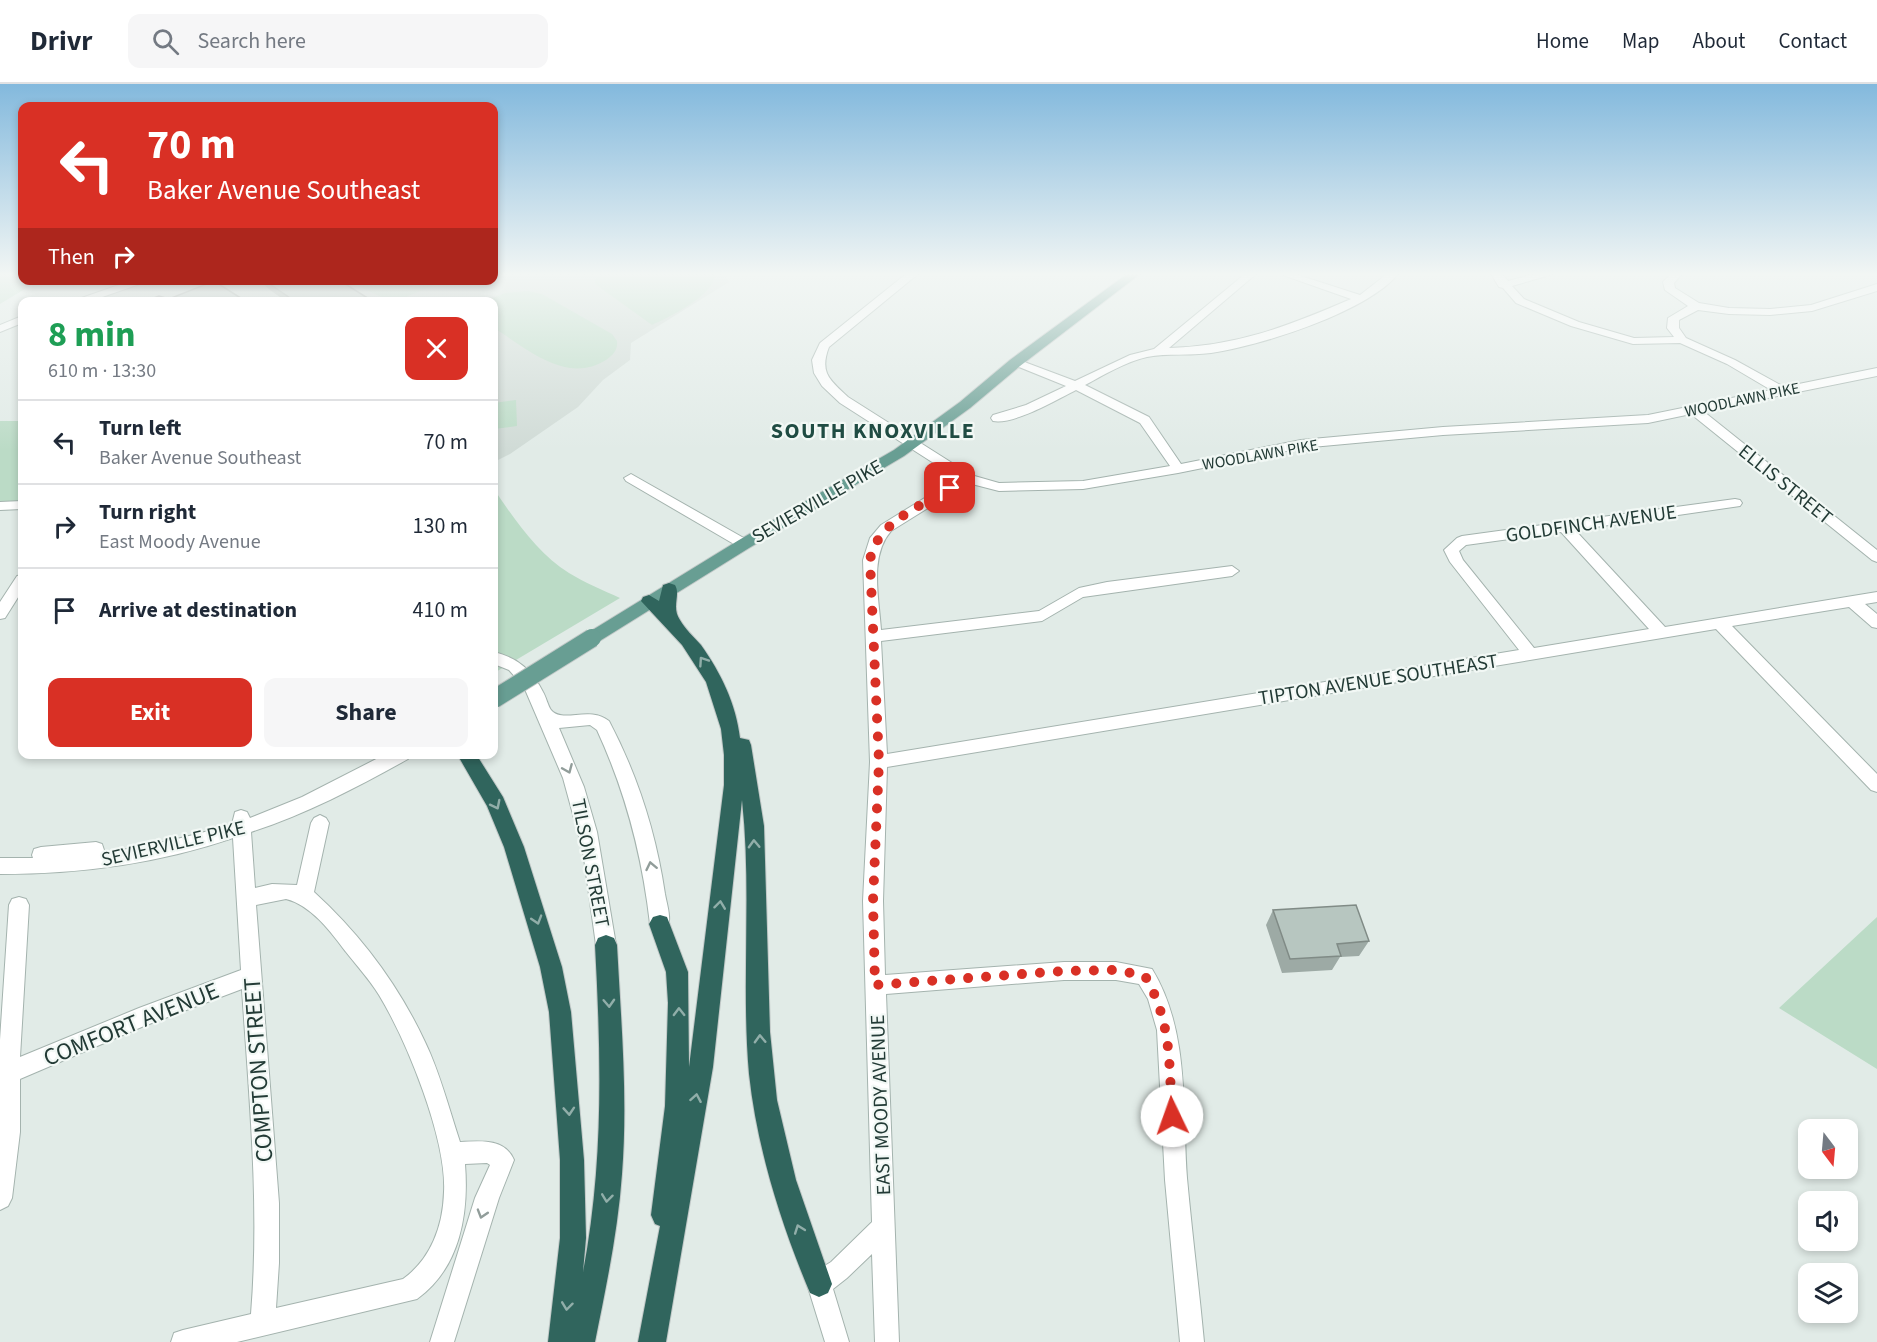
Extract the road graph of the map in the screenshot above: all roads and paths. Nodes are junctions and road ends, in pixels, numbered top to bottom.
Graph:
1 (839, 333) edge
2 (1056, 333) edge
3 (1180, 333) edge
4 (1269, 333) edge
5 (1605, 333) edge
6 (1677, 333) edge
7 (1682, 340) junction
8 (1158, 351) junction
9 (1016, 363) junction
10 (1877, 372) edge
11 (1075, 385) junction
12 (1780, 390) junction
13 (1694, 410) junction
14 (997, 418) dead end
15 (911, 444) junction
16 (1178, 469) junction
17 (631, 478) dead end
18 (966, 478) junction
19 (1735, 504) dead end
20 (18, 505) edge
21 (0, 506) edge
22 (1564, 526) junction
23 (740, 541) junction
24 (1877, 557) edge
25 (1232, 571) dead end
26 (18, 586) edge
27 (669, 588) junction
28 (1877, 597) edge
29 (645, 598) junction
30 (1851, 600) junction
31 (0, 614) edge
32 (1719, 623) junction
33 (1877, 623) edge
34 (677, 628) junction
35 (1661, 632) junction
36 (588, 634) junction
37 (873, 636) junction
38 (1530, 654) junction
39 (498, 659) edge
40 (498, 685) edge
41 (498, 696) edge
42 (728, 714) junction
43 (546, 715) junction
44 (569, 723) junction
45 (557, 742) junction
46 (373, 759) edge
47 (393, 759) edge
48 (469, 759) edge
49 (879, 762) junction
50 (1877, 785) edge
51 (242, 823) junction
52 (320, 823) dead end
53 (0, 860) edge
54 (0, 866) edge
55 (304, 895) junction
56 (248, 899) junction
57 (19, 905) dead end
58 (660, 924) joint
59 (606, 945) joint
60 (251, 976) junction
61 (875, 985) junction
62 (11, 1072) junction
63 (453, 1153) junction
64 (0, 1198) edge
65 (885, 1225) junction
66 (819, 1284) junction
67 (262, 1324) junction
68 (183, 1342) edge
69 (442, 1342) edge
70 (562, 1342) edge
71 (581, 1342) edge
72 (652, 1342) edge
73 (837, 1342) edge
74 (887, 1342) edge
75 (1191, 1342) edge

1 - 15 street, WOODLAWN PIKE
2 - 9 main road
3 - 8 street
4 - 8 street
5 - 7 street
6 - 7 street
7 - 12 street
8 - 11 street
9 - 11 street
9 - 15 main road
10 - 12 street, WOODLAWN PIKE
11 - 14 street
11 - 16 street
12 - 13 street, WOODLAWN PIKE
13 - 16 street, WOODLAWN PIKE
13 - 24 street, ELLIS STREET
15 - 18 street, WOODLAWN PIKE
15 - 23 main road, SEVIERVILLE PIKE
16 - 18 street, WOODLAWN PIKE
17 - 23 street
18 - 37 street, EAST MOODY AVENUE
19 - 22 street, GOLDFINCH AVENUE
20 - 21 street
22 - 35 street
22 - 38 street, GOLDFINCH AVENUE
23 - 27 main road, SEVIERVILLE PIKE
23 - 29 main road, SEVIERVILLE PIKE
25 - 37 street
26 - 31 street
27 - 29 main road, SEVIERVILLE PIKE
27 - 34 highway
28 - 30 street, TIPTON AVENUE SOUTHEAST
29 - 34 highway
29 - 36 main road, SEVIERVILLE PIKE
30 - 32 street, TIPTON AVENUE SOUTHEAST
30 - 33 street
32 - 35 street, TIPTON AVENUE SOUTHEAST
32 - 50 street
42 -> 34 highway
35 - 38 street, TIPTON AVENUE SOUTHEAST
36 - 40 main road, SEVIERVILLE PIKE
36 - 41 main road, SEVIERVILLE PIKE, bridge
37 - 49 street, EAST MOODY AVENUE
38 - 49 street, TIPTON AVENUE SOUTHEAST
39 - 43 street, TILSON STREET
66 -> 42 highway
72 -> 42 highway
43 - 44 street
43 - 45 street, TILSON STREET
44 - 45 street
58 -> 44 street
45 -> 59 street, TILSON STREET
46 - 51 street, SEVIERVILLE PIKE
47 - 51 street, SEVIERVILLE PIKE
48 -> 70 highway
49 - 61 street, EAST MOODY AVENUE
51 - 53 street, SEVIERVILLE PIKE
51 - 54 street, SEVIERVILLE PIKE
51 - 56 street, COMPTON STREET
52 - 55 street
55 - 56 street
55 - 63 street
56 - 60 street, COMPTON STREET
57 - 62 street
72 -> 58 highway
59 -> 71 highway
60 - 62 street, COMFORT AVENUE
60 - 67 street, COMPTON STREET
61 - 65 street, EAST MOODY AVENUE
61 - 75 street
62 - 64 street
63 - 67 street
63 -> 69 street
65 - 66 street
65 - 74 street, EAST MOODY AVENUE
66 - 73 street
67 - 68 street

